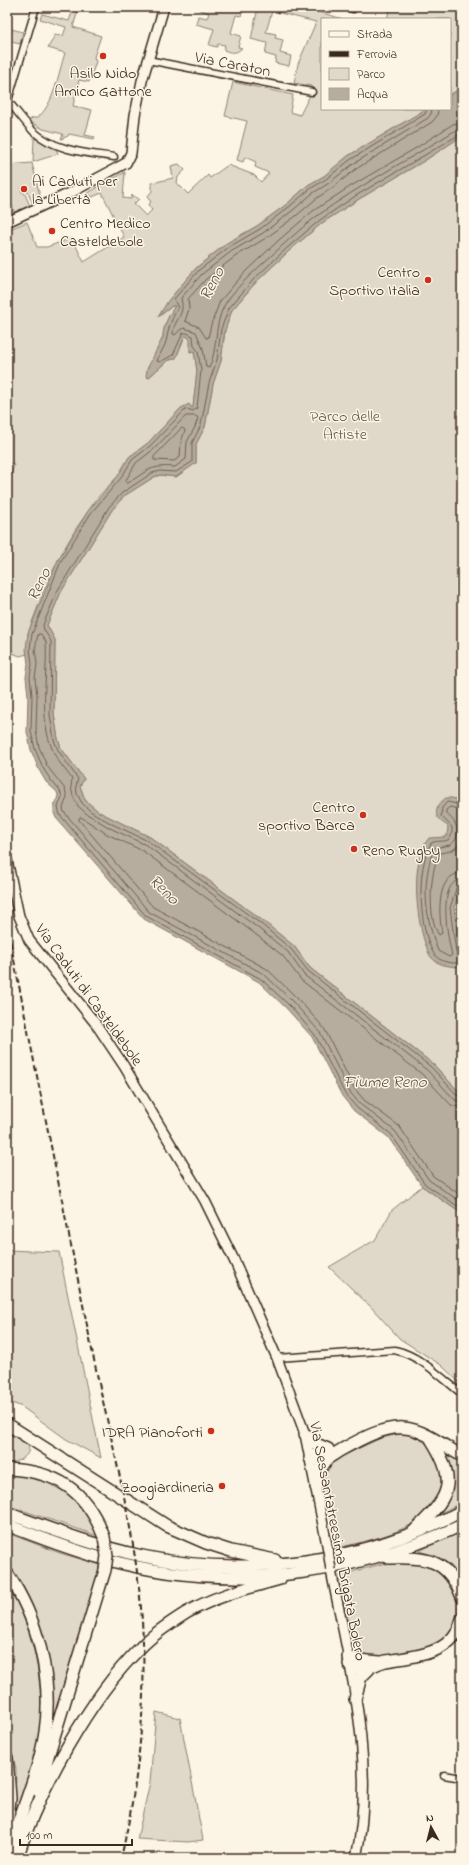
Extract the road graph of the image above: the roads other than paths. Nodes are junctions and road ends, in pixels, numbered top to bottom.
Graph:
1 (36, 7) edge
2 (164, 7) edge
3 (346, 7) edge
4 (353, 9) dead end
5 (148, 60) junction
6 (312, 92) dead end
7 (8, 101) edge
8 (114, 157) dead end
9 (7, 222) edge
10 (7, 860) edge
11 (205, 1201) joint
12 (277, 1358) junction
13 (462, 1394) edge
14 (7, 1424) edge
15 (305, 1434) junction
16 (431, 1439) junction
17 (327, 1454) junction
18 (462, 1456) edge
19 (310, 1458) junction
20 (7, 1469) edge
21 (316, 1487) junction
22 (462, 1511) edge
23 (7, 1513) edge
24 (7, 1525) edge
25 (462, 1525) edge
26 (410, 1535) junction
27 (376, 1558) junction
28 (290, 1563) junction
29 (7, 1573) edge
30 (302, 1573) junction
31 (462, 1597) edge
32 (462, 1619) edge
33 (349, 1661) junction
34 (384, 1662) junction
35 (369, 1668) junction
36 (355, 1699) junction
37 (7, 1758) edge
38 (444, 1775) dead end
39 (462, 1778) edge
40 (35, 1808) junction
41 (7, 1828) edge
42 (7, 1856) edge
43 (17, 1858) edge
44 (356, 1858) edge

1 - 7 street
2 - 5 main road
3 - 4 street
5 - 6 street, Via Caraton
5 - 9 main road
7 - 8 street
10 - 11 main road, Via Caduti di Casteldebole
11 - 12 main road, Via Sessantatreesima Brigata Bolero
12 - 13 street
12 - 15 main road, Via Sessantatreesima Brigata Bolero
14 - 28 highway
15 - 17 highway
15 - 19 main road, Via Sessantatreesima Brigata Bolero
16 - 17 highway
16 - 18 highway
16 - 26 highway
17 - 19 highway
17 - 21 highway
19 - 21 main road, Via Sessantatreesima Brigata Bolero
20 - 40 highway, bridge
21 - 33 main road, Via Sessantatreesima Brigata Bolero, bridge
22 - 26 highway
23 - 28 highway
24 - 30 highway
25 - 27 highway
26 - 28 highway
27 - 30 highway
27 - 31 highway
29 - 42 highway
30 - 40 highway
32 - 34 highway
33 - 34 highway
33 - 35 highway
33 - 36 main road, Via Sessantatreesima Brigata Bolero
34 - 35 highway
35 - 36 highway
36 - 44 main road, Via Sessantatreesima Brigata Bolero
37 - 41 highway
38 - 39 street
40 - 43 highway

